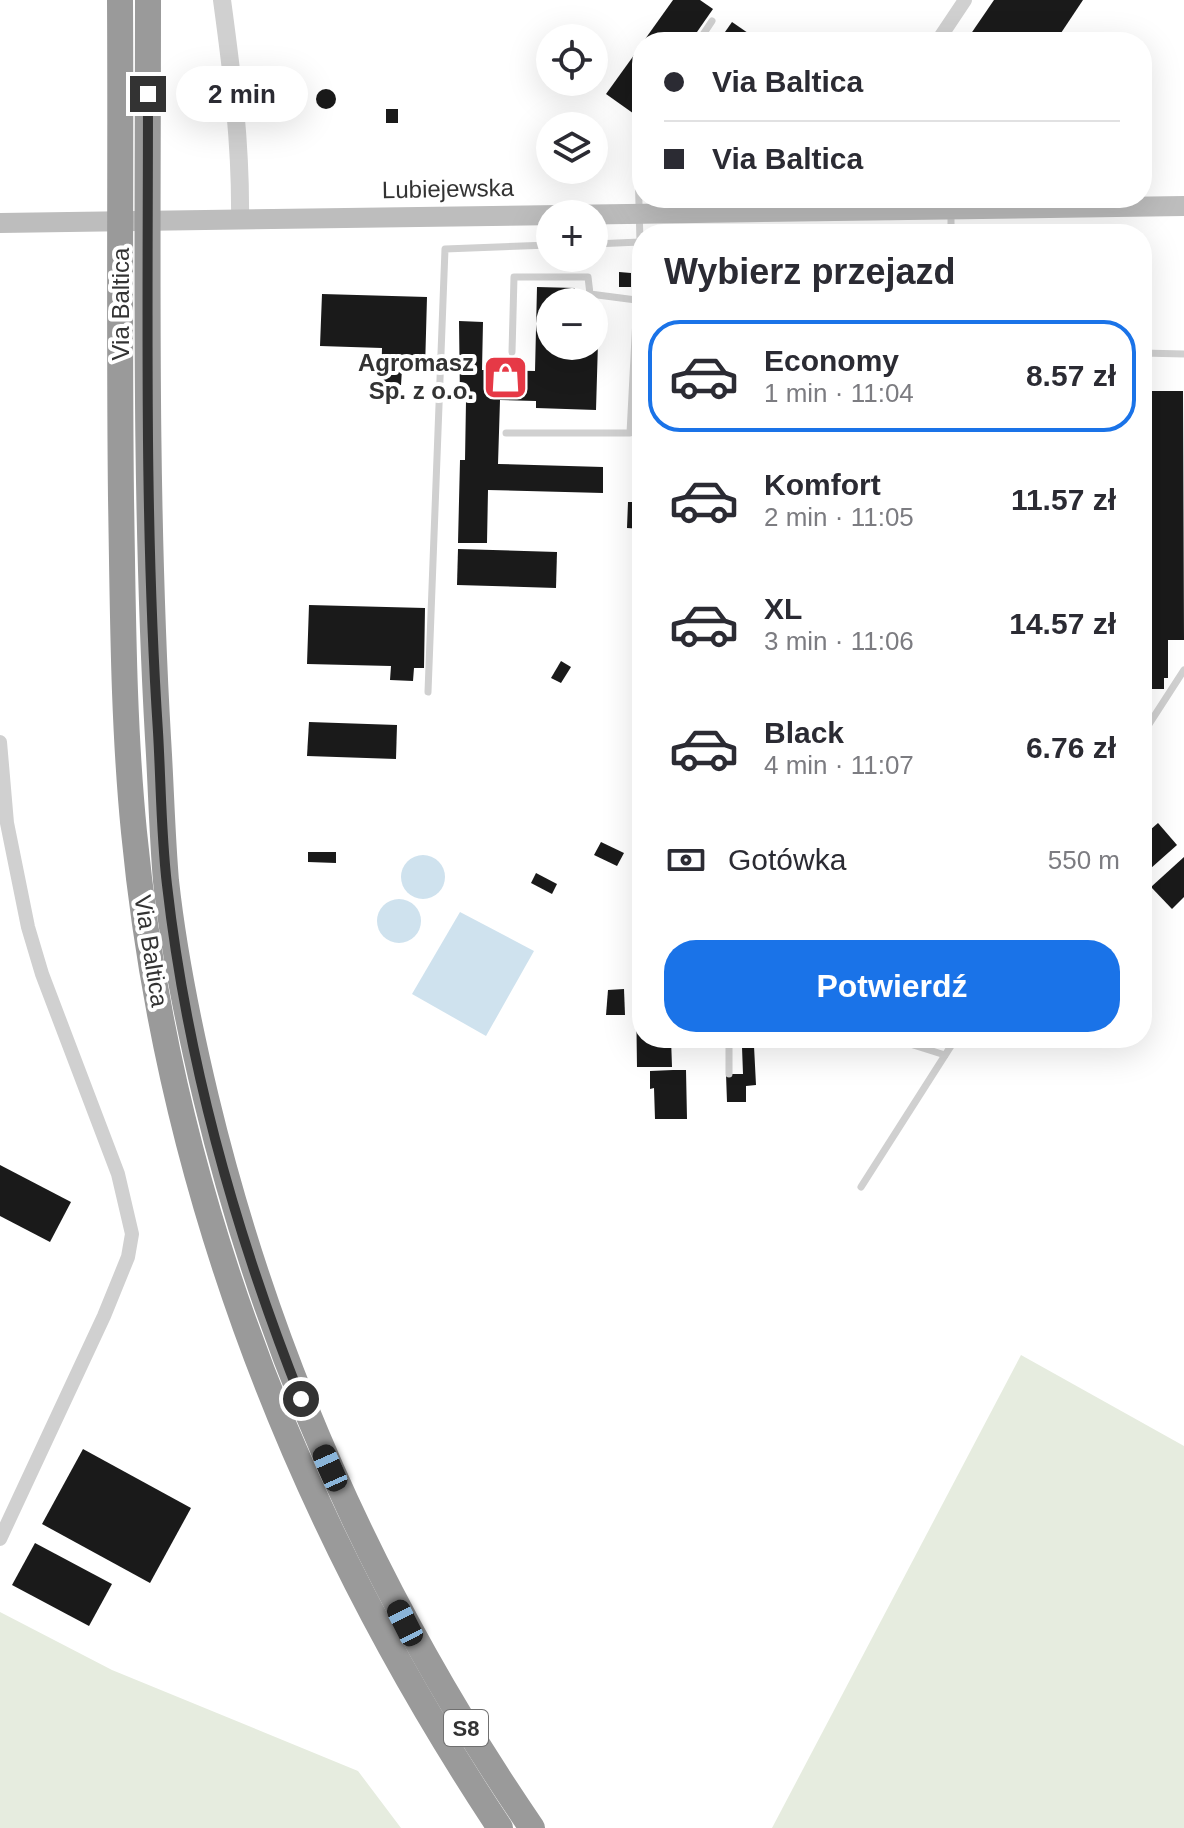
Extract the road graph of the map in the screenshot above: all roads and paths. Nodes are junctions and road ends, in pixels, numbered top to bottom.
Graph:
1 (120, 0) edge
2 (148, 0) edge
3 (222, 0) edge
4 (965, 0) edge
5 (712, 21) dead end
6 (705, 32) edge
7 (944, 32) edge
8 (1184, 206) edge
9 (1152, 207) edge
10 (638, 208) edge
11 (738, 208) edge
12 (914, 208) edge
13 (1068, 208) edge
14 (952, 210) junction
15 (638, 212) junction
16 (240, 219) junction
17 (0, 223) edge
18 (639, 224) edge
19 (951, 224) edge
20 (632, 242) edge
21 (608, 243) edge
22 (536, 246) edge
23 (632, 299) edge
24 (512, 352) dead end
25 (1152, 353) edge
26 (1184, 354) edge
27 (632, 389) edge
28 (506, 433) dead end
29 (1184, 670) edge
30 (428, 692) dead end
31 (1152, 720) edge
32 (0, 742) edge
33 (729, 1048) edge
34 (923, 1048) edge
35 (950, 1048) edge
36 (945, 1055) junction
37 (729, 1074) dead end
38 (861, 1187) dead end
39 (0, 1539) edge
40 (500, 1828) edge
41 (532, 1828) edge

1 - 40 highway, Via Baltica / S8
2 - 41 highway, Via Baltica / S8
3 - 16 street
4 - 7 street
5 - 6 lane
8 - 9 main road, Lubiejewska
10 - 15 lane
11 - 15 main road, Lubiejewska
12 - 14 main road, Lubiejewska
13 - 14 main road, Lubiejewska
14 - 19 lane
15 - 16 main road, Lubiejewska
15 - 18 lane
16 - 17 main road, Lubiejewska
20 - 21 lane
22 - 30 lane
23 - 24 lane
25 - 26 lane
27 - 28 lane
29 - 31 lane
32 - 39 street
33 - 37 lane
34 - 36 lane
35 - 36 lane
36 - 38 lane

